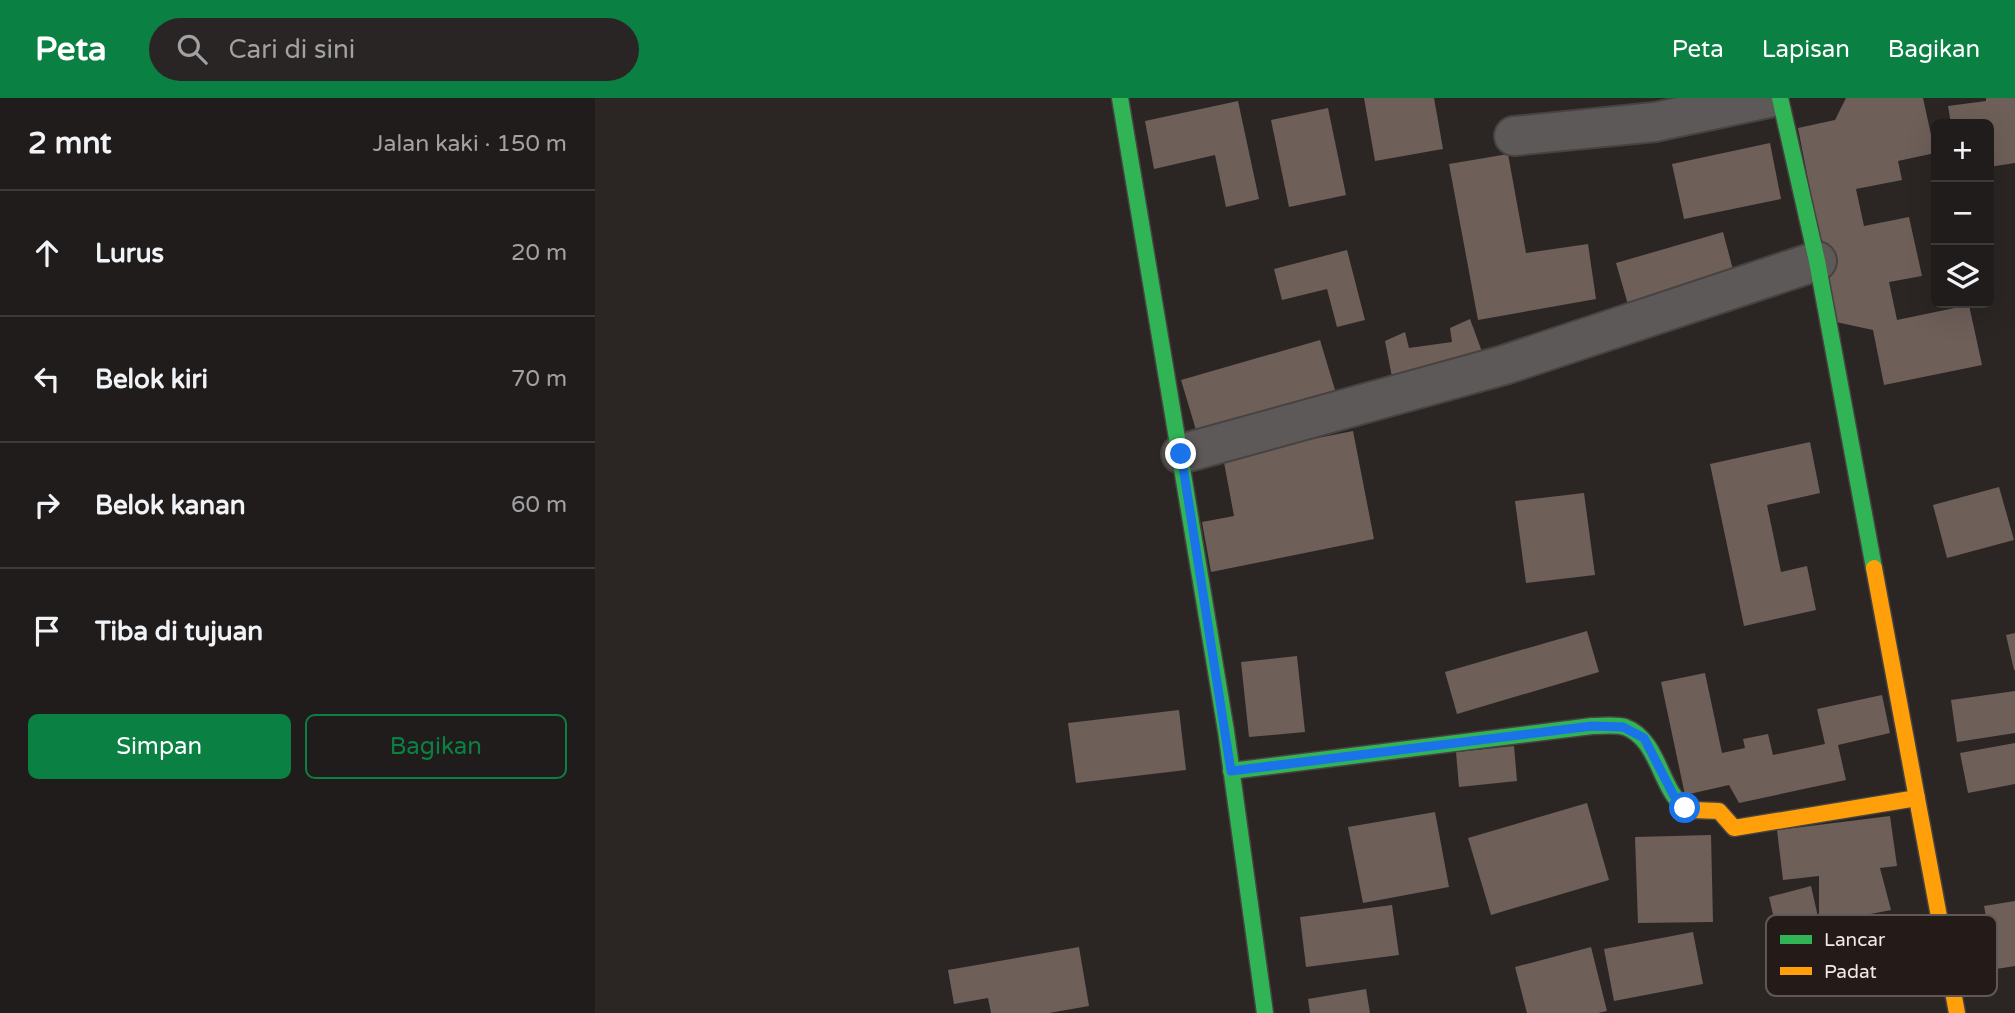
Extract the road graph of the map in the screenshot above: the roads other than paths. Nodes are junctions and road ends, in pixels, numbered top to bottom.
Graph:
1 (1121, 98) edge
2 (1769, 98) edge
3 (1780, 98) edge
4 (1514, 136) dead end
5 (1817, 261) junction
6 (1181, 454) junction
7 (1231, 771) junction
8 (1917, 798) junction
9 (1939, 915) edge
10 (1265, 1013) edge

1 - 6 street
2 - 4 street
3 - 5 street
5 - 6 street
5 - 8 street
6 - 7 street
7 - 8 street
7 - 10 street
8 - 9 street

